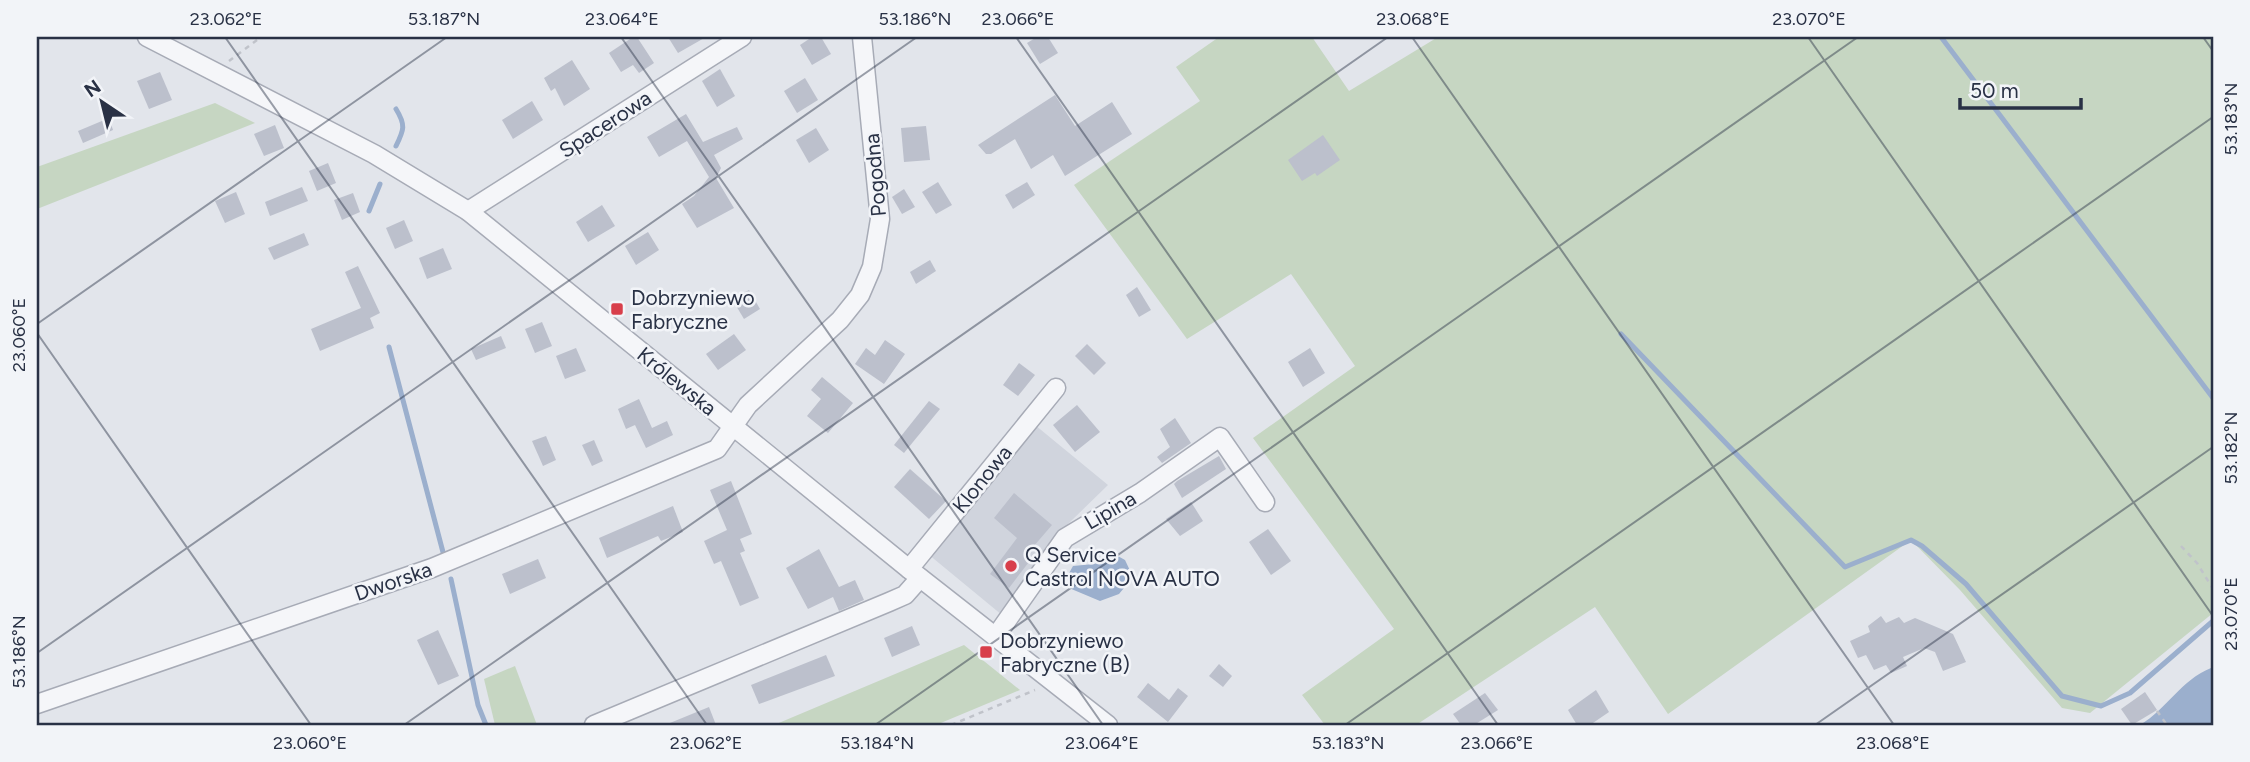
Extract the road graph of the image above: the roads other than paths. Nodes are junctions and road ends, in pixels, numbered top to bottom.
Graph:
1 (147, 37) edge
2 (742, 37) edge
3 (862, 37) edge
4 (468, 211) junction
5 (1056, 388) dead end
6 (734, 427) junction
7 (1265, 502) dead end
8 (914, 574) junction
9 (996, 636) junction
10 (37, 704) edge
11 (594, 725) edge
12 (1108, 725) edge

1 - 4 street, Królewska
2 - 4 street, Spacerowa
3 - 6 street, Pogodna
4 - 6 street, Królewska
5 - 8 street, Klonowa
6 - 8 street, Królewska
6 - 10 street, Dworska
7 - 9 street, Lipina
8 - 9 street, Królewska
8 - 11 street, Klonowa
9 - 12 street, Królewska

